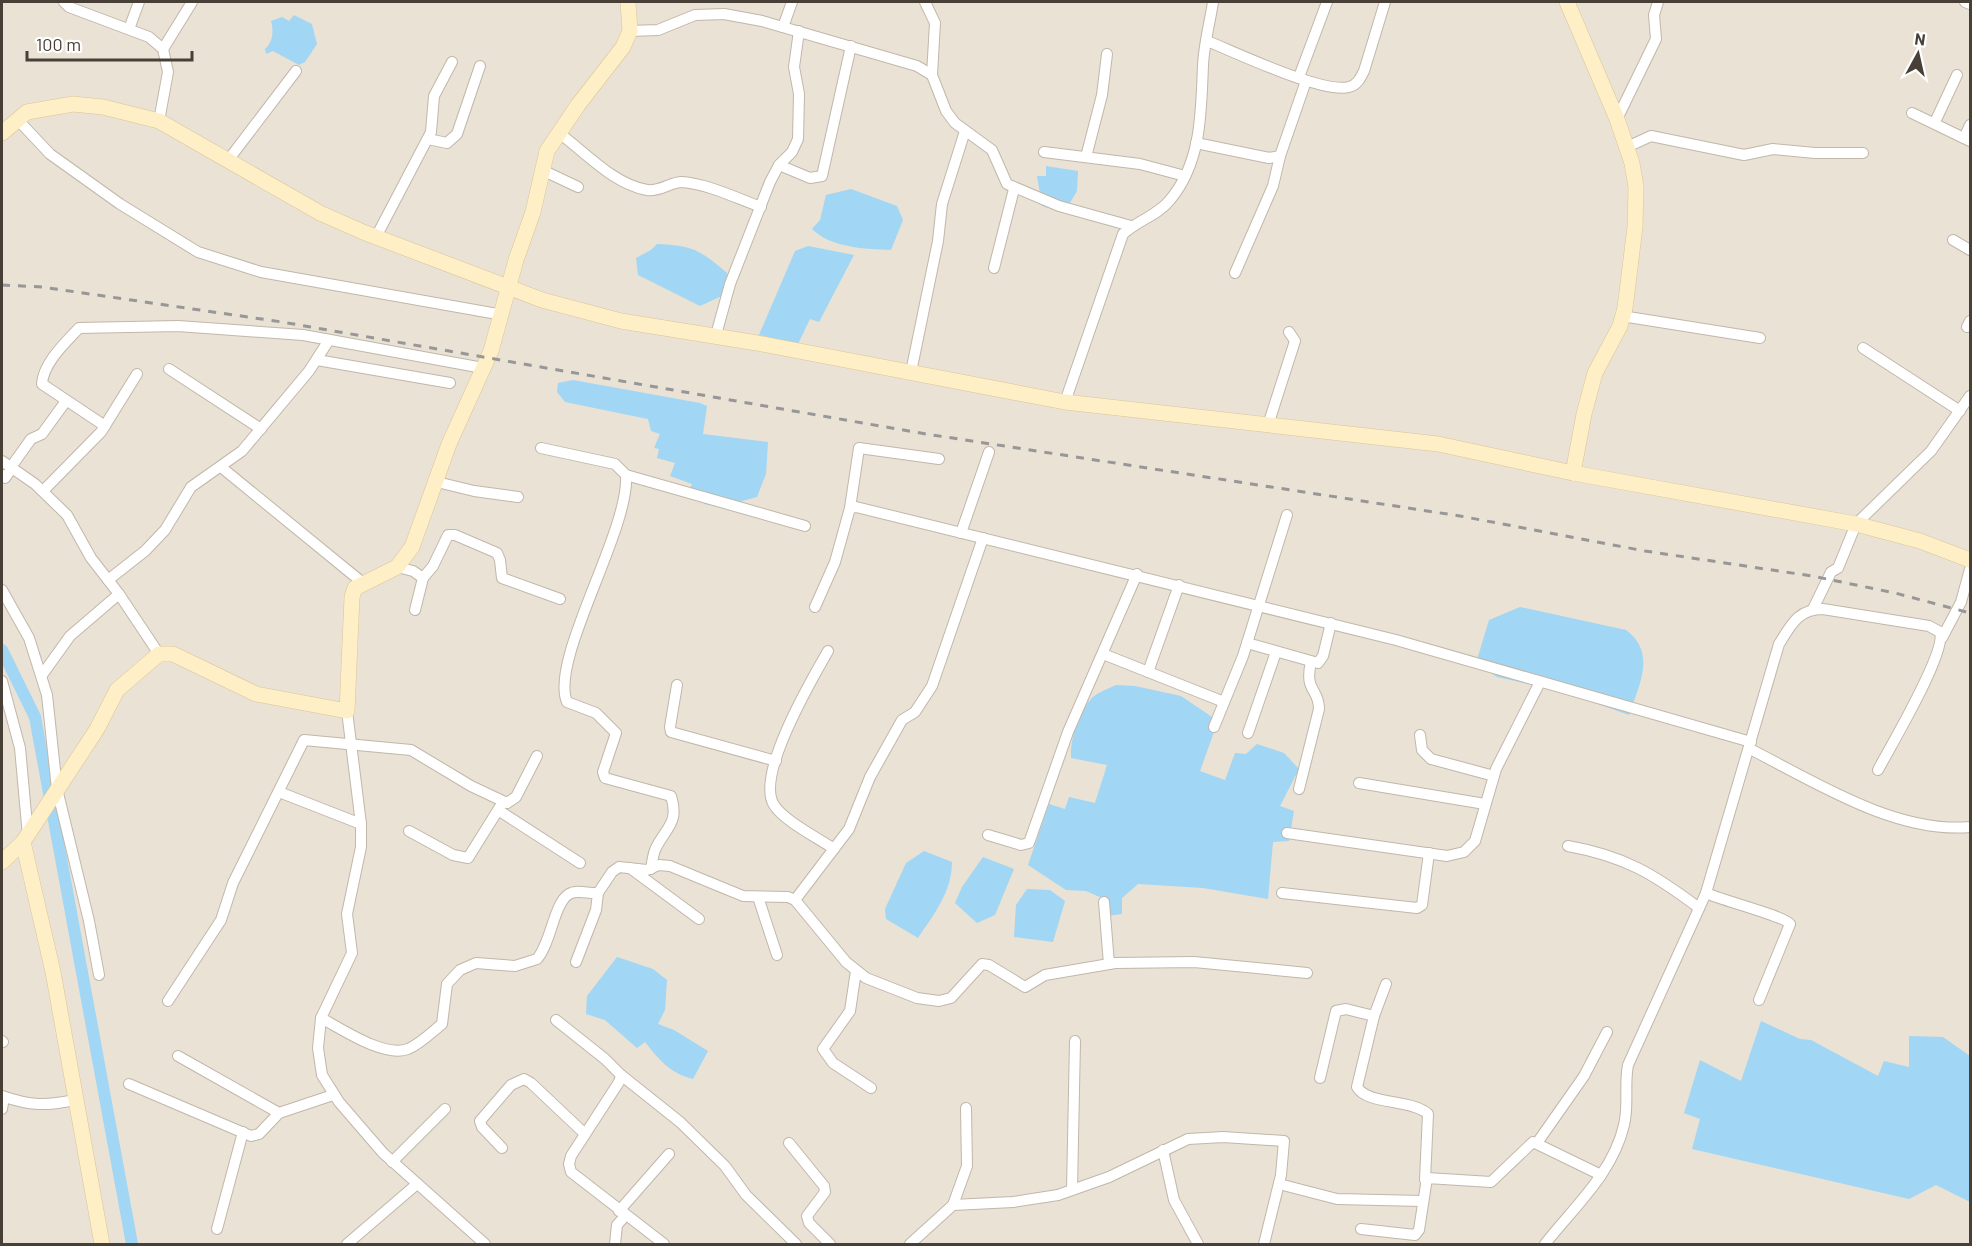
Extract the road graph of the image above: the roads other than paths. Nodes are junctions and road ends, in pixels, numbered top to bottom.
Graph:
1 (64, 2) edge
2 (140, 2) edge
3 (192, 2) edge
4 (628, 2) edge
5 (792, 2) edge
6 (925, 2) edge
7 (1213, 2) edge
8 (1328, 2) edge
9 (1385, 2) edge
10 (1567, 2) edge
11 (1658, 2) edge
12 (1965, 2) edge
13 (1971, 4) edge
14 (783, 27) junction
15 (129, 29) junction
16 (630, 31) junction
17 (800, 31) junction
18 (1207, 41) junction
19 (851, 46) junction
20 (163, 49) junction
21 (1107, 54) dead end
22 (452, 62) dead end
23 (480, 66) dead end
24 (296, 71) dead end
25 (932, 75) junction
26 (1957, 75) dead end
27 (1302, 79) junction
28 (1912, 113) dead end
29 (17, 119) junction
30 (1617, 119) junction
31 (159, 121) junction
32 (1935, 122) junction
33 (1971, 125) edge
34 (965, 131) junction
35 (2, 133) edge
36 (559, 133) junction
37 (428, 139) junction
38 (1967, 140) edge
39 (1196, 143) junction
40 (1626, 147) junction
41 (1044, 152) dead end
42 (1863, 153) dead end
43 (1280, 156) junction
44 (1086, 157) junction
45 (229, 159) junction
46 (779, 165) junction
47 (542, 170) junction
48 (1185, 176) junction
49 (578, 187) dead end
50 (1014, 189) junction
51 (761, 207) junction
52 (1131, 226) junction
53 (376, 237) junction
54 (1953, 240) dead end
55 (1971, 250) edge
56 (994, 268) dead end
57 (1235, 273) dead end
58 (509, 287) junction
59 (503, 315) junction
60 (1622, 316) junction
61 (1289, 332) dead end
62 (716, 335) junction
63 (1760, 338) dead end
64 (330, 340) junction
65 (1863, 348) dead end
66 (317, 360) junction
67 (483, 368) junction
68 (169, 369) dead end
69 (911, 372) junction
70 (137, 374) dead end
71 (450, 383) dead end
72 (1971, 396) edge
73 (66, 402) junction
74 (1065, 402) junction
75 (1960, 411) junction
76 (1268, 425) junction
77 (105, 426) junction
78 (261, 429) junction
79 (541, 448) dead end
80 (989, 452) dead end
81 (939, 459) dead end
82 (8, 465) edge
83 (221, 467) junction
84 (1573, 473) junction
85 (2, 475) edge
86 (626, 475) junction
87 (437, 482) junction
88 (43, 491) junction
89 (518, 497) dead end
90 (850, 508) junction
91 (1287, 515) dead end
92 (1856, 524) junction
93 (805, 526) dead end
94 (961, 533) junction
95 (982, 538) junction
96 (1971, 560) edge
97 (398, 567) junction
98 (1971, 569) edge
99 (1137, 574) junction
100 (423, 578) junction
101 (108, 580) junction
102 (363, 583) junction
103 (1179, 585) junction
104 (2, 590) edge
105 (119, 594) junction
106 (560, 600) dead end
107 (1260, 606) junction
108 (816, 607) dead end
109 (1813, 609) junction
110 (415, 610) dead end
111 (1331, 623) junction
112 (1942, 638) junction
113 (1247, 643) junction
114 (828, 651) dead end
115 (1276, 652) junction
116 (159, 654) junction
117 (1103, 654) junction
118 (1311, 662) junction
119 (1148, 672) junction
120 (42, 675) junction
121 (2, 681) edge
122 (1540, 682) junction
123 (677, 685) dead end
124 (1224, 702) junction
125 (347, 711) junction
126 (1214, 727) dead end
127 (1248, 733) dead end
128 (1420, 735) dead end
129 (351, 744) junction
130 (1751, 746) junction
131 (537, 756) dead end
132 (776, 761) junction
133 (1878, 770) dead end
134 (1494, 776) junction
135 (1359, 783) dead end
136 (1299, 789) dead end
137 (279, 792) junction
138 (55, 793) junction
139 (1485, 804) junction
140 (501, 806) junction
141 (361, 824) junction
142 (1971, 827) edge
143 (409, 831) dead end
144 (1287, 834) dead end
145 (29, 835) junction
146 (988, 835) dead end
147 (1568, 846) dead end
148 (834, 849) junction
149 (1429, 853) junction
150 (2, 862) edge
151 (580, 863) dead end
152 (627, 867) junction
153 (651, 869) junction
154 (598, 893) junction
155 (1282, 893) dead end
156 (1706, 893) junction
157 (758, 897) junction
158 (795, 900) junction
159 (1104, 902) dead end
160 (1699, 908) junction
161 (699, 919) dead end
162 (777, 955) dead end
163 (576, 962) dead end
164 (1109, 964) junction
165 (856, 971) junction
166 (1306, 973) dead end
167 (99, 975) dead end
168 (1386, 984) dead end
169 (1758, 1000) dead end
170 (168, 1001) dead end
171 (1374, 1016) junction
172 (321, 1018) junction
173 (556, 1020) dead end
174 (1607, 1032) dead end
175 (1075, 1041) dead end
176 (178, 1056) dead end
177 (621, 1075) junction
178 (1320, 1078) dead end
179 (129, 1084) dead end
180 (871, 1088) dead end
181 (333, 1095) junction
182 (3, 1097) edge
183 (75, 1100) junction
184 (445, 1108) dead end
185 (966, 1108) dead end
186 (2, 1109) edge
187 (279, 1113) junction
188 (243, 1132) junction
189 (585, 1134) junction
190 (789, 1143) dead end
191 (1537, 1143) junction
192 (502, 1148) dead end
193 (1163, 1150) junction
194 (669, 1154) dead end
195 (392, 1162) junction
196 (1601, 1175) junction
197 (1425, 1180) junction
198 (417, 1184) junction
199 (1279, 1184) junction
200 (1072, 1190) junction
201 (1422, 1201) junction
202 (953, 1205) junction
203 (622, 1214) junction
204 (217, 1229) dead end
205 (1361, 1229) dead end
206 (794, 1244) edge
207 (102, 1245) edge
208 (347, 1245) edge
209 (485, 1245) edge
210 (615, 1245) edge
211 (664, 1245) edge
212 (830, 1245) edge
213 (910, 1245) edge
214 (1198, 1245) edge
215 (1264, 1245) edge
216 (1545, 1245) edge

1 - 15 street
2 - 15 street
3 - 20 street
4 - 16 street
5 - 14 street
6 - 25 street
7 - 18 street
8 - 27 street
9 - 27 street
10 - 30 street
11 - 30 street
12 - 13 street
14 - 16 street
14 - 17 street
15 - 20 street
16 - 36 street
17 - 19 street
17 - 46 street
18 - 27 street
18 - 39 street
19 - 25 street
19 - 46 street
20 - 31 street
21 - 44 street
22 - 37 street
23 - 37 street
24 - 45 street
25 - 34 street
26 - 32 street
27 - 43 street
28 - 32 street
29 - 31 street
29 - 35 street
29 - 59 street
30 - 40 street
31 - 45 street
32 - 38 street
33 - 38 street
34 - 50 street
34 - 69 street
36 - 47 street
36 - 51 street
37 - 53 street
39 - 43 street
39 - 48 street
40 - 42 street
40 - 60 street
41 - 44 street
43 - 57 street
44 - 48 street
45 - 53 street
46 - 51 street
47 - 49 street
47 - 58 street
48 - 52 street
50 - 52 street
50 - 56 street
51 - 62 street
52 - 74 street
53 - 58 street
54 - 55 street
58 - 59 street
58 - 62 street
59 - 67 street
60 - 63 street
60 - 84 street
61 - 76 street
62 - 69 street
64 - 66 street
64 - 67 street
64 - 73 street
65 - 75 street
66 - 71 street
66 - 78 street
67 - 87 street
68 - 78 street
69 - 74 street
70 - 77 street
72 - 75 street
73 - 77 street
73 - 82 street
74 - 76 street
75 - 92 street
76 - 84 street
77 - 88 street
78 - 83 street
79 - 86 street
80 - 94 street
81 - 90 street
82 - 85 street
82 - 88 street
83 - 101 street
83 - 102 street
84 - 92 street
86 - 93 street
86 - 153 street
87 - 89 street
87 - 97 street
88 - 101 street
90 - 94 street
90 - 108 street
91 - 107 street
92 - 96 street
92 - 109 street
94 - 95 street
95 - 99 street
95 - 148 street
97 - 100 street
97 - 102 street
98 - 112 street
99 - 103 street
99 - 117 street
100 - 106 street
100 - 110 street
101 - 105 street
102 - 125 street
103 - 107 street
103 - 119 street
104 - 120 street
105 - 116 street
105 - 120 street
107 - 111 street
107 - 113 street
109 - 112 street
109 - 130 street
111 - 118 street
111 - 122 street
112 - 133 street
113 - 115 street
113 - 124 street
114 - 132 street
115 - 118 street
115 - 127 street
116 - 125 street
116 - 138 street
117 - 119 street
117 - 146 street
118 - 136 street
119 - 124 street
120 - 138 street
121 - 145 street
122 - 130 street
122 - 134 street
123 - 132 street
124 - 126 street
125 - 129 street
128 - 134 street
129 - 137 street
129 - 140 street
129 - 141 street
130 - 142 street
130 - 156 street
131 - 140 street
132 - 148 street
134 - 139 street
135 - 139 street
137 - 141 street
137 - 170 street
138 - 145 street
138 - 167 street
139 - 149 street
140 - 143 street
140 - 151 street
141 - 172 street
144 - 149 street
145 - 150 street
145 - 183 street
147 - 160 street
148 - 158 street
149 - 155 street
152 - 153 street
152 - 154 street
152 - 161 street
153 - 157 street
154 - 163 street
154 - 172 street
156 - 160 street
156 - 169 street
157 - 158 street
157 - 162 street
158 - 165 street
159 - 164 street
160 - 196 street
164 - 165 street
164 - 166 street
165 - 180 street
168 - 171 street
171 - 178 street
171 - 197 street
172 - 181 street
173 - 177 street
174 - 191 street
175 - 200 street
176 - 187 street
177 - 189 street
177 - 206 street
179 - 188 street
181 - 187 street
181 - 195 street
182 - 183 street
182 - 186 street
183 - 207 street
184 - 195 street
185 - 202 street
187 - 188 street
188 - 204 street
189 - 192 street
189 - 203 street
190 - 212 street
191 - 196 street
191 - 197 street
193 - 199 street
193 - 200 street
193 - 214 street
194 - 203 street
195 - 198 street
196 - 216 street
197 - 201 street
198 - 208 street
198 - 209 street
199 - 201 street
199 - 215 street
200 - 202 street
201 - 205 street
202 - 213 street
203 - 210 street
203 - 211 street

